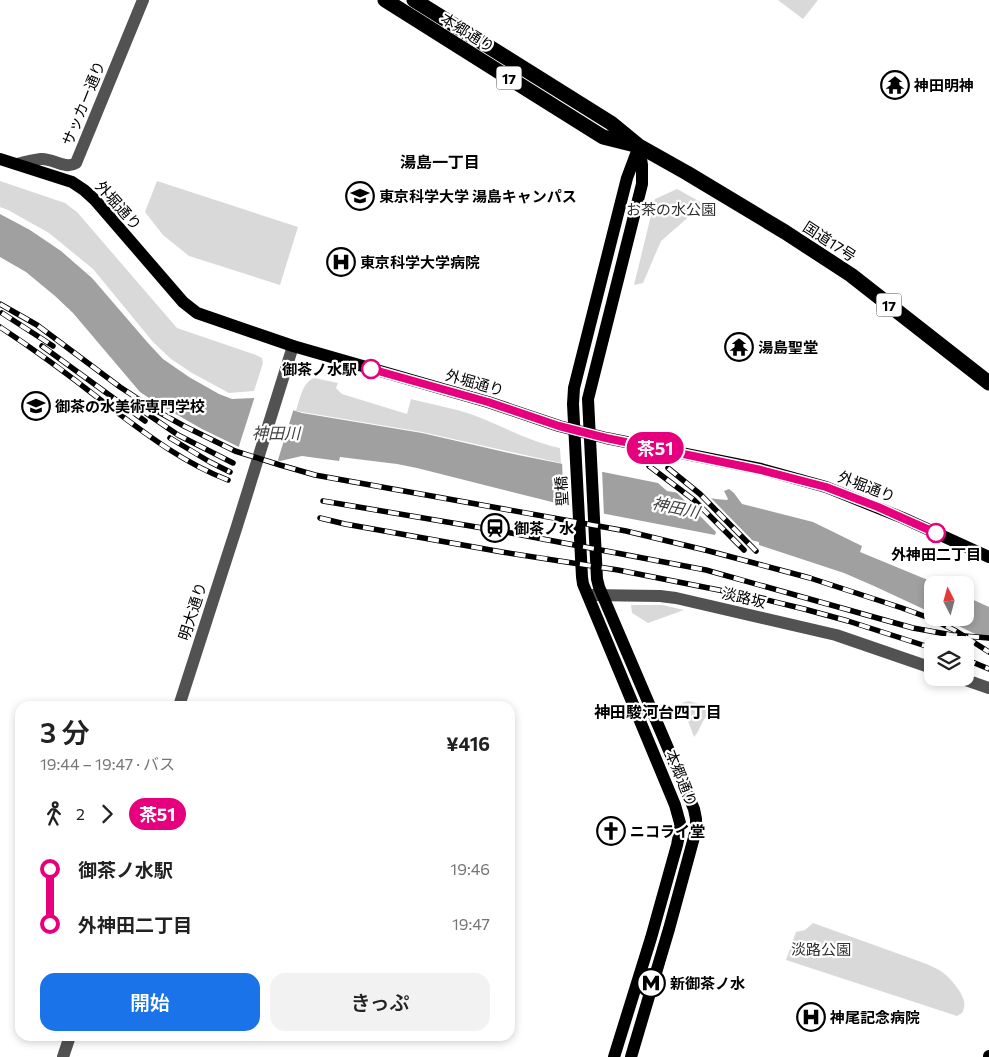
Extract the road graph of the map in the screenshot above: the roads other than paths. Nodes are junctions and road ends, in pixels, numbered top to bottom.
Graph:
1 (143, 0) edge
2 (384, 0) edge
3 (414, 0) edge
4 (638, 146) junction
5 (0, 159) edge
6 (17, 164) junction
7 (293, 346) junction
8 (989, 383) edge
9 (989, 557) edge
10 (582, 577) joint
11 (596, 579) joint
12 (588, 595) junction
13 (602, 595) junction
14 (924, 665) edge
15 (974, 683) edge
16 (989, 688) edge
17 (181, 701) edge
18 (68, 1041) edge
19 (63, 1057) edge
20 (614, 1057) edge
21 (631, 1057) edge

1 - 6 street, サッカー通り
2 - 4 highway, 本郷通り / 17
3 - 4 highway, 本郷通り / 17
4 - 8 highway, 国道17号 / 17
4 - 10 main road, 聖橋
4 - 11 main road, 聖橋
5 - 6 main road, 外堀通り
6 - 7 main road, 外堀通り
7 - 9 main road, 外堀通り
7 - 17 street, 明大通り
10 - 12 main road, 本郷通り
11 - 13 main road, 本郷通り
12 - 13 street, 淡路坂
12 - 20 main road, 本郷通り
13 - 14 street, 淡路坂
13 - 21 main road, 本郷通り
15 - 16 street
18 - 19 street

